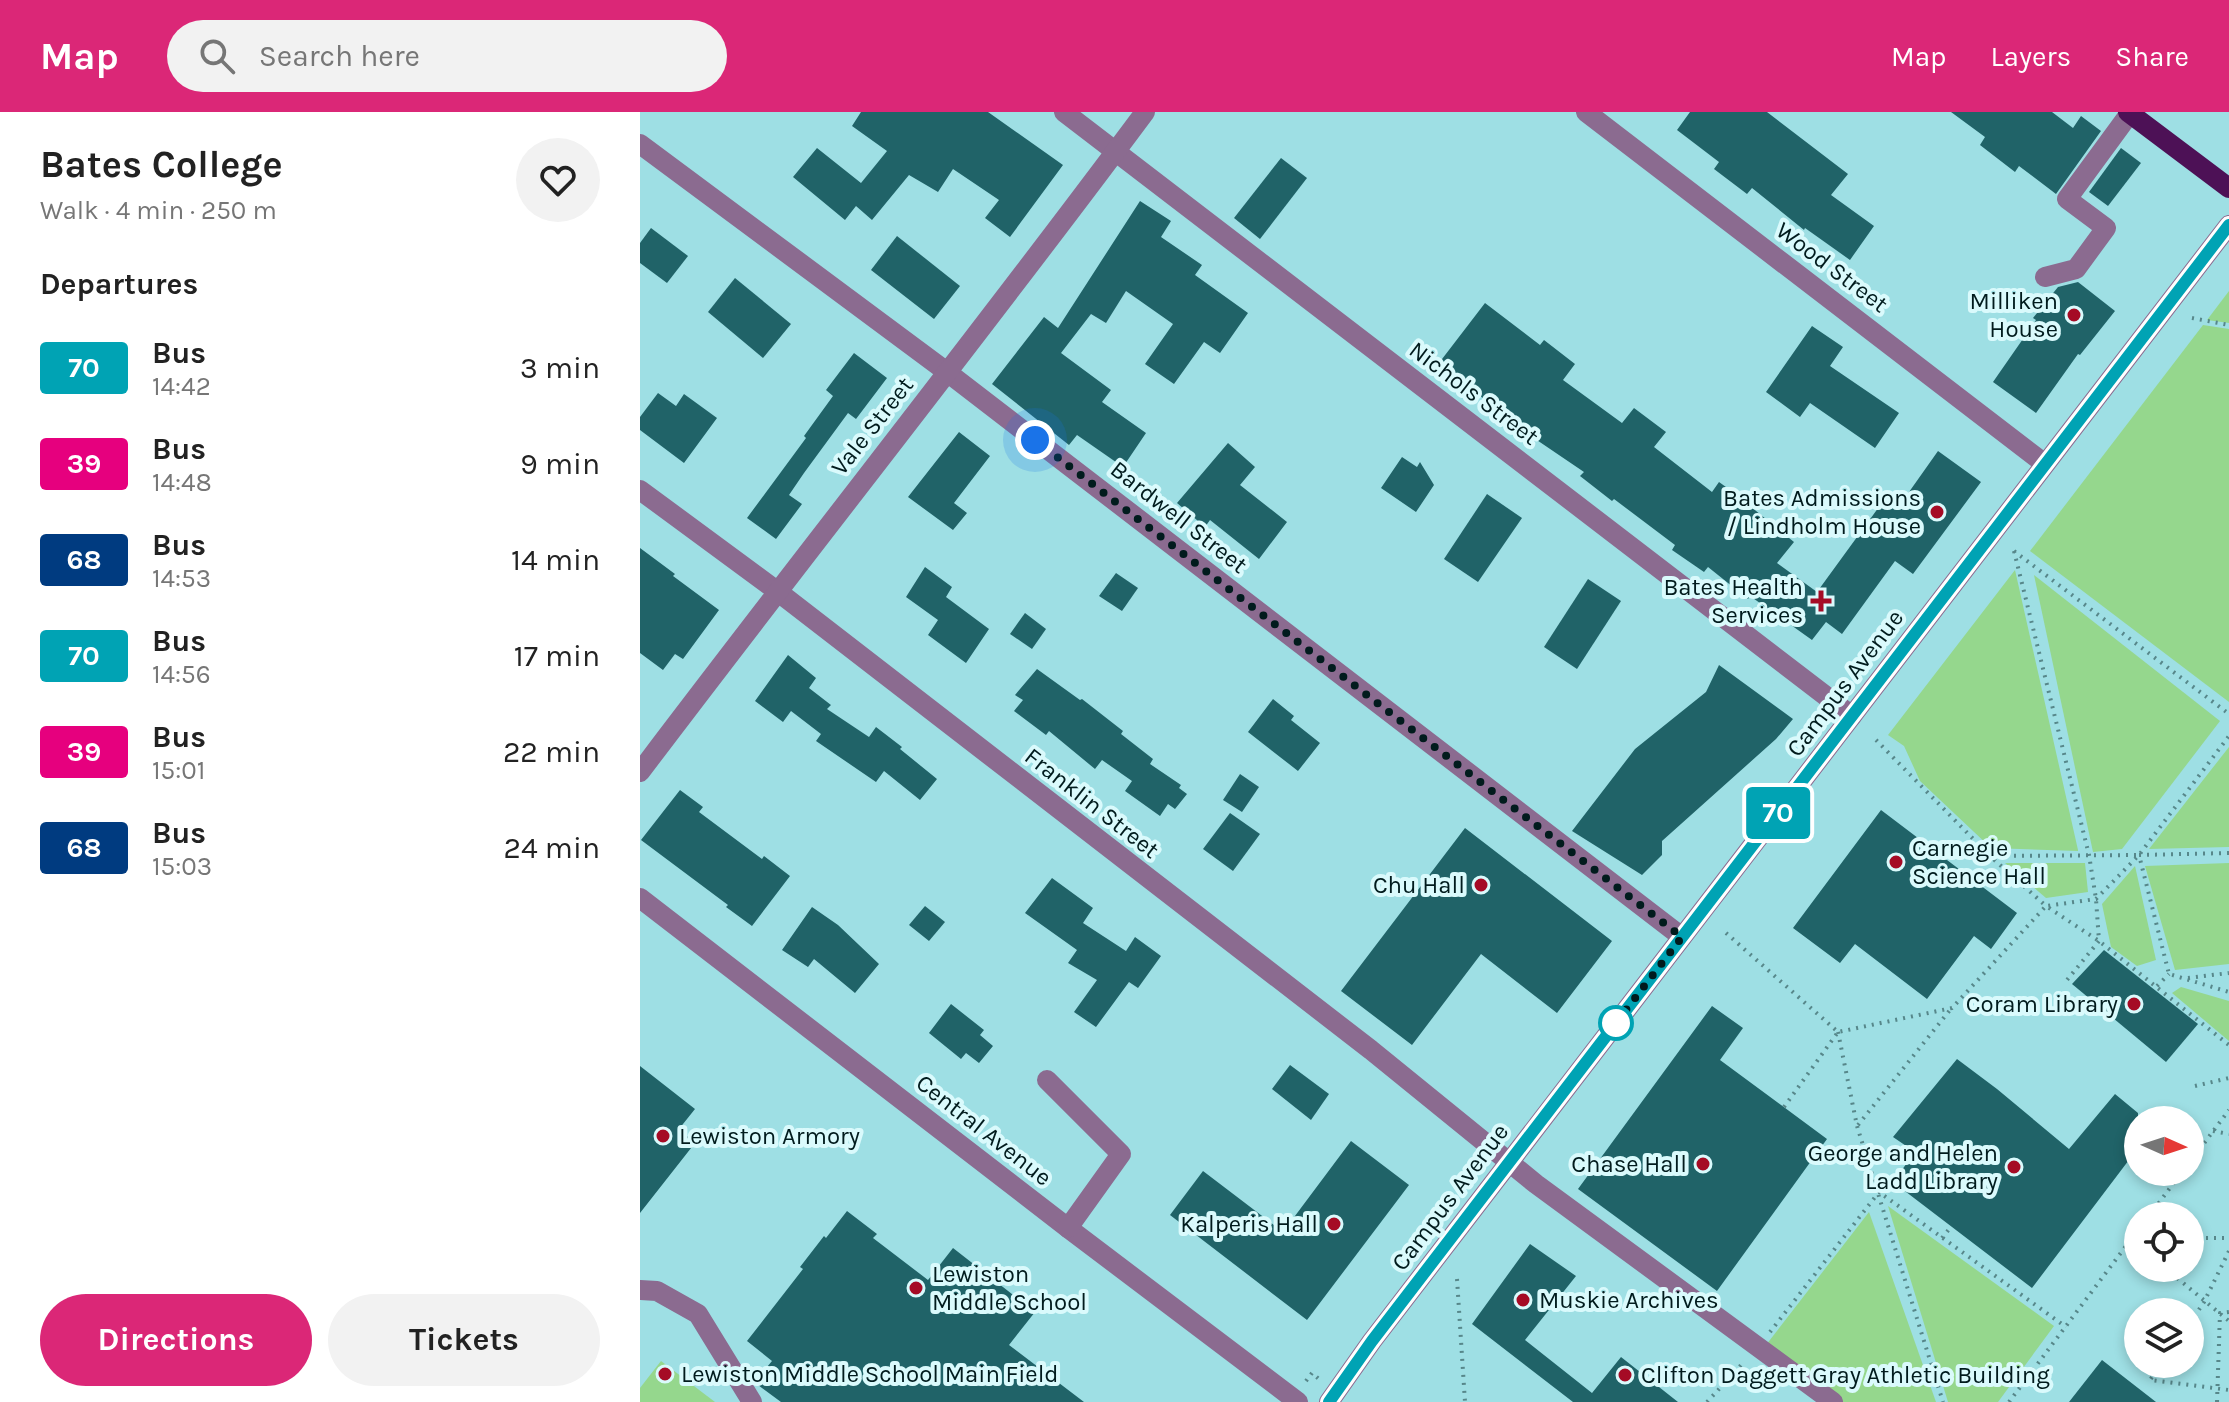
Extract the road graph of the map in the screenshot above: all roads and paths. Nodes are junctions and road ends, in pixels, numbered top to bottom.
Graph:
1 (1064, 112) edge
2 (1145, 112) edge
3 (1586, 112) edge
4 (2129, 113) edge
5 (640, 144) edge
6 (1116, 152) junction
7 (2229, 188) edge
8 (2229, 225) edge
9 (2045, 277) dead end
10 (2192, 318) dead end
11 (2229, 325) edge
12 (947, 372) junction
13 (2045, 464) junction
14 (640, 490) edge
15 (777, 591) junction
16 (2229, 714) edge
17 (1852, 716) junction
18 (2229, 736) edge
19 (1876, 740) dead end
20 (640, 772) edge
21 (2229, 853) edge
22 (2089, 855) junction
23 (2139, 855) junction
24 (1990, 856) junction
25 (640, 898) edge
26 (2096, 899) junction
27 (2046, 906) junction
28 (1726, 933) dead end
29 (1682, 937) junction
30 (2099, 941) junction
31 (2229, 973) edge
32 (2169, 974) junction
33 (2186, 978) junction
34 (2067, 980) dead end
35 (2157, 986) junction
36 (2229, 992) edge
37 (1952, 1008) junction
38 (1838, 1032) junction
39 (2229, 1045) edge
40 (2229, 1078) edge
41 (1047, 1080) dead end
42 (2195, 1086) dead end
43 (1784, 1107) dead end
44 (2229, 1110) edge
45 (1857, 1126) junction
46 (2213, 1131) junction
47 (2229, 1134) edge
48 (2204, 1143) edge
49 (1509, 1162) junction
50 (1879, 1192) junction
51 (1068, 1228) junction
52 (1950, 1228) dead end
53 (1942, 1238) junction
54 (2204, 1238) edge
55 (2229, 1238) edge
56 (2229, 1251) edge
57 (2124, 1255) edge
58 (1457, 1279) dead end
59 (2181, 1282) edge
60 (640, 1290) edge
61 (2199, 1298) edge
62 (2204, 1302) joint
63 (2229, 1312) edge
64 (2220, 1313) junction
65 (2229, 1321) edge
66 (2066, 1327) junction
67 (1759, 1346) junction
68 (2151, 1378) edge
69 (2218, 1389) junction
70 (2229, 1390) edge
71 (752, 1402) edge
72 (1298, 1402) edge
73 (1329, 1402) edge
74 (1465, 1402) edge
75 (1707, 1402) edge
76 (1833, 1402) edge
77 (1943, 1402) edge
78 (2009, 1402) edge
79 (2217, 1402) edge

1 - 6 street, Nichols Street
2 - 6 street, Vale Street
3 - 13 street, Wood Street
4 - 7 main road
4 - 9 street
5 - 12 street, Bardwell Street
6 - 12 street, Vale Street
6 - 17 street, Nichols Street
8 - 13 street, Campus Avenue
10 - 11 path
12 - 15 street, Vale Street
12 - 29 street, Bardwell Street
13 - 17 street, Campus Avenue
14 - 15 street, Franklin Street
15 - 20 street, Vale Street
15 - 49 street, Franklin Street
16 - 22 path
17 - 29 street, Campus Avenue
18 - 23 path
19 - 24 path
21 - 23 path
22 - 23 path
22 - 24 path
22 - 26 path
23 - 26 path
23 - 32 path
24 - 27 path
25 - 51 street, Central Avenue
26 - 27 path
26 - 30 path
27 - 30 path
27 - 37 path
28 - 38 path
29 - 49 street, Campus Avenue
30 - 34 path
30 - 35 path
31 - 33 path
32 - 33 path
32 - 35 path
33 - 36 path
35 - 39 path
37 - 38 path
37 - 45 path
38 - 43 path
38 - 45 path
40 - 42 path
41 - 51 street
44 - 46 path
45 - 50 path
46 - 47 path
46 - 48 path
49 - 67 street, Franklin Street
49 - 73 street, Campus Avenue
50 - 53 path
50 - 67 path
50 - 77 path
51 - 72 street, Central Avenue
52 - 53 path
53 - 66 path
54 - 55 path
56 - 62 path
57 - 66 path
58 - 74 path
59 - 61 path
60 - 71 street
62 - 64 path
63 - 64 path
64 - 65 path
64 - 69 path
66 - 78 path
67 - 75 path
67 - 76 street, Franklin Street
68 - 69 path
69 - 70 path
69 - 79 path

